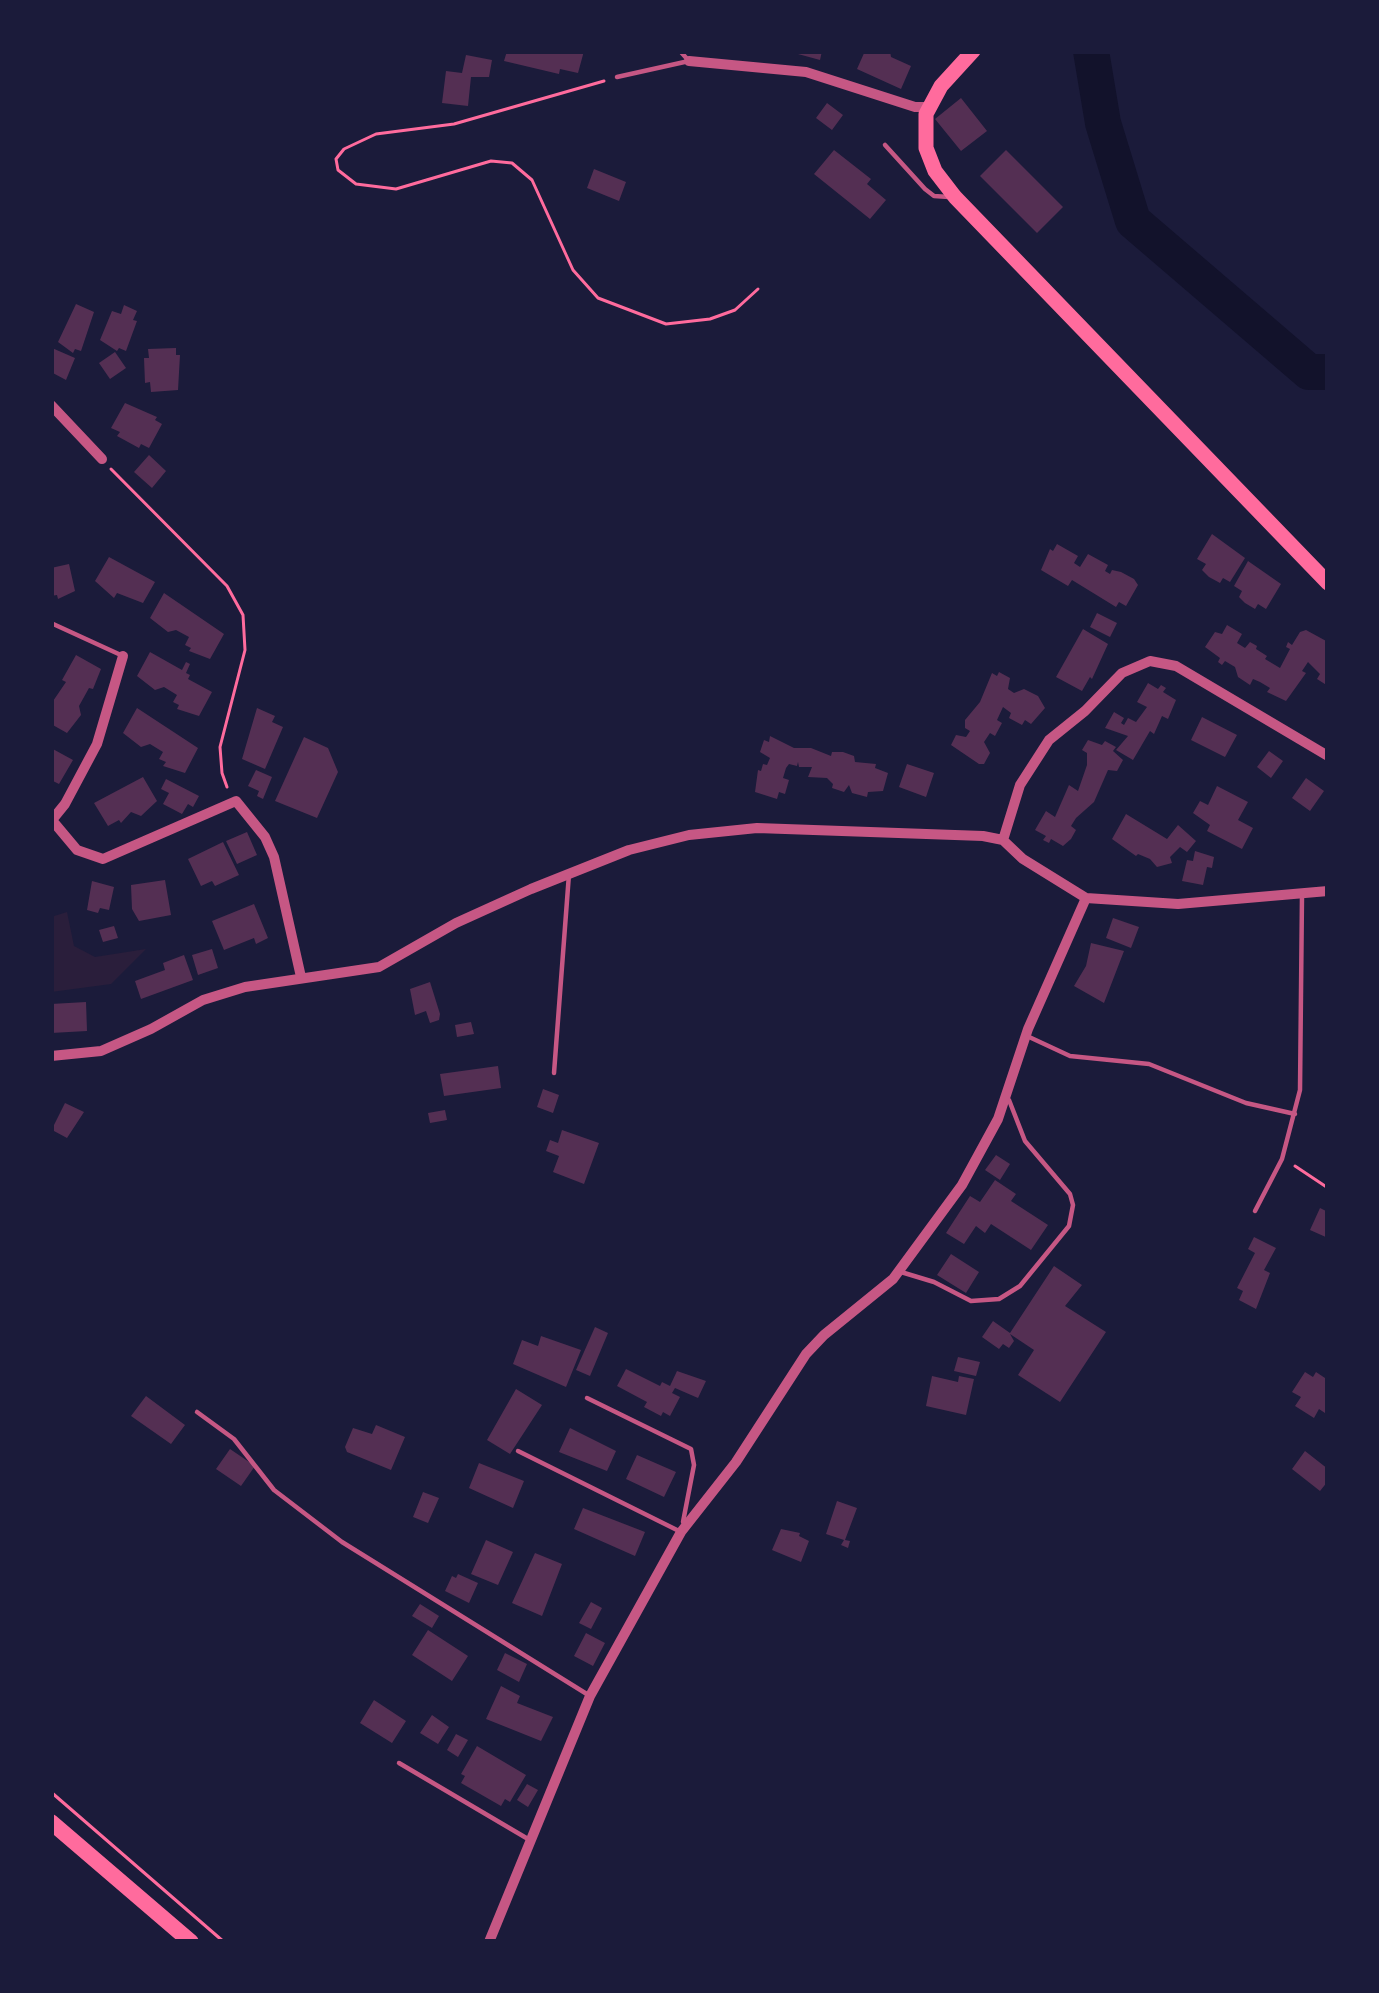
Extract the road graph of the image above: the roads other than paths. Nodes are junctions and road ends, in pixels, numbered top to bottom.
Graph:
1 (973, 51) edge
2 (684, 56) edge
3 (617, 77) road end
4 (929, 107) junction
5 (885, 145) dead end
6 (955, 197) junction
7 (51, 404) edge
8 (102, 459) road end
9 (1328, 583) edge
10 (52, 623) edge
11 (123, 656) joint
12 (1328, 756) edge
13 (51, 820) edge
14 (1003, 840) junction
15 (569, 874) junction
16 (1328, 891) edge
17 (1302, 895) junction
18 (1086, 898) junction
19 (302, 977) junction
20 (1026, 1035) junction
21 (51, 1056) edge
22 (554, 1073) dead end
23 (1007, 1095) junction
24 (1295, 1114) junction
25 (1255, 1211) dead end
26 (898, 1271) junction
27 (587, 1398) dead end
28 (197, 1412) dead end
29 (518, 1451) dead end
30 (682, 1530) junction
31 (590, 1696) junction
32 (399, 1763) dead end
33 (51, 1822) edge
34 (533, 1842) junction
35 (191, 1942) edge
36 (489, 1942) edge

1 - 4 main road
2 - 3 lane
2 - 4 street
4 - 6 main road
5 - 6 lane
6 - 9 main road
7 - 8 street
10 - 11 lane
11 - 13 street
12 - 14 street
13 - 19 street
14 - 15 street
14 - 18 street
15 - 19 street
15 - 22 lane
16 - 17 street
17 - 18 street
17 - 24 lane
18 - 20 street
19 - 21 street
20 - 23 street
20 - 24 lane
23 - 26 street
23 - 26 lane
24 - 25 lane
26 - 30 street
27 - 30 lane
28 - 31 lane
29 - 30 lane
30 - 31 street
31 - 34 street
32 - 34 lane
33 - 35 main road
34 - 36 street

